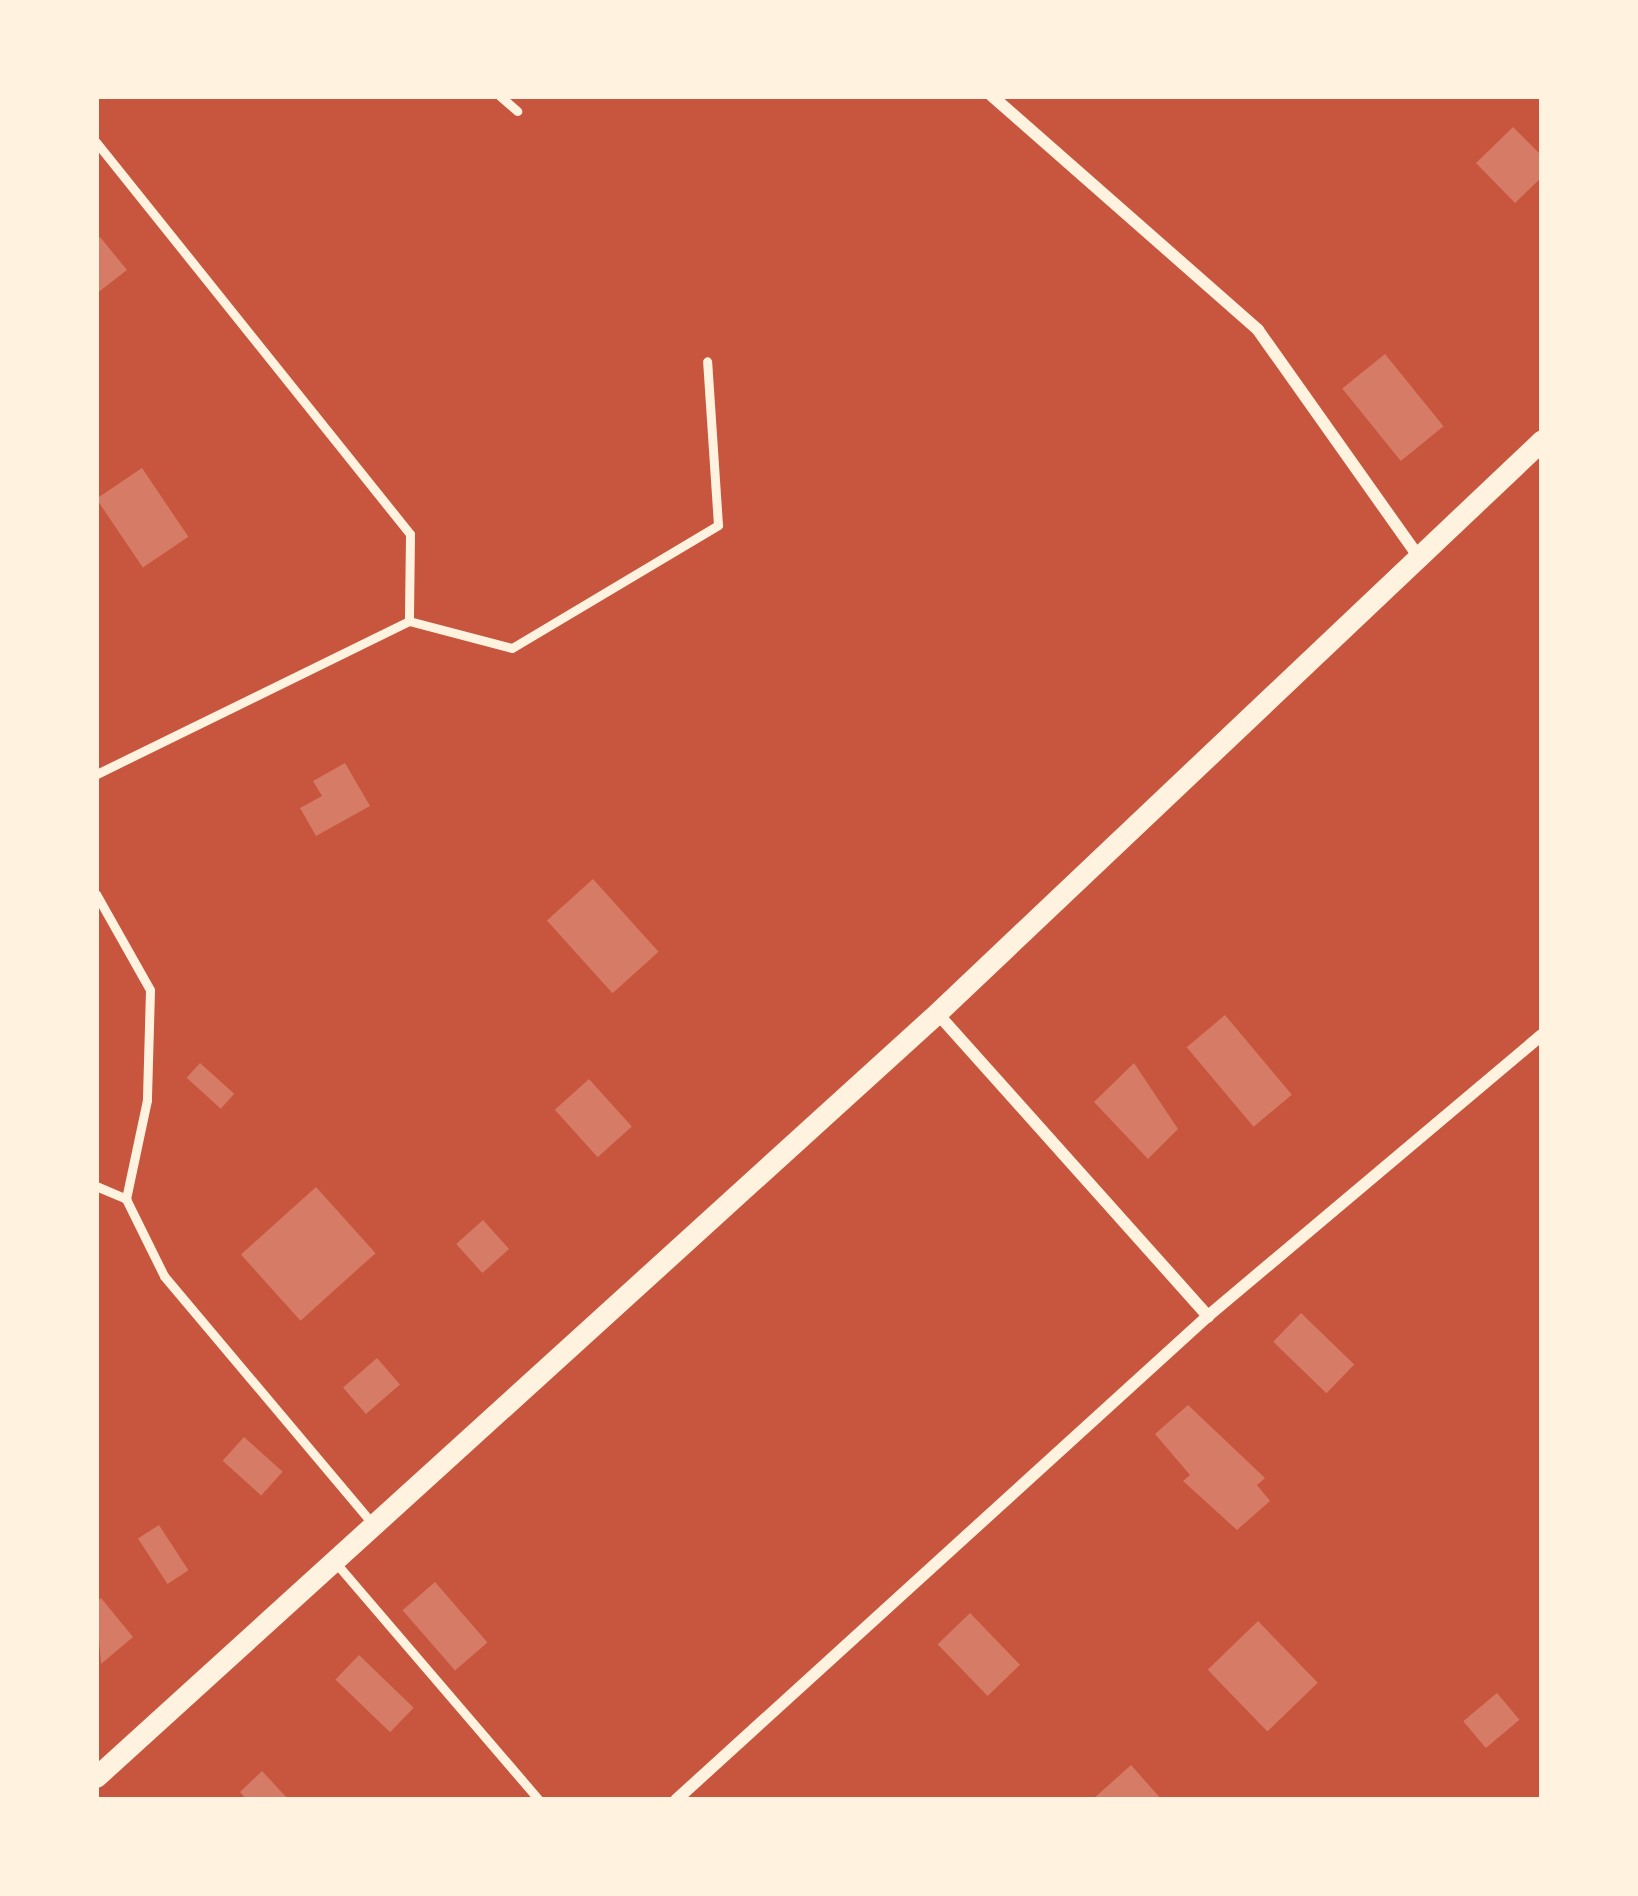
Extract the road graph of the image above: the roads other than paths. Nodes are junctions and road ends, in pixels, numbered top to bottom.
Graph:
1 (500, 96) edge
2 (992, 96) edge
3 (517, 111) dead end
4 (96, 142) edge
5 (707, 361) dead end
6 (1542, 440) edge
7 (1416, 554) junction
8 (409, 621) junction
9 (96, 775) edge
10 (96, 894) edge
11 (938, 1013) junction
12 (1542, 1035) edge
13 (96, 1186) edge
14 (127, 1199) junction
15 (1208, 1316) junction
16 (370, 1522) junction
17 (331, 1558) junction
18 (96, 1777) edge
19 (539, 1800) edge
20 (676, 1800) edge

1 - 3 lane
2 - 7 street
4 - 8 lane
5 - 8 lane
6 - 7 street
7 - 11 street
8 - 9 lane
10 - 14 lane
11 - 15 street
11 - 16 street
12 - 15 street
13 - 14 lane
14 - 16 lane
15 - 20 street
16 - 17 street
17 - 18 street
17 - 19 lane

